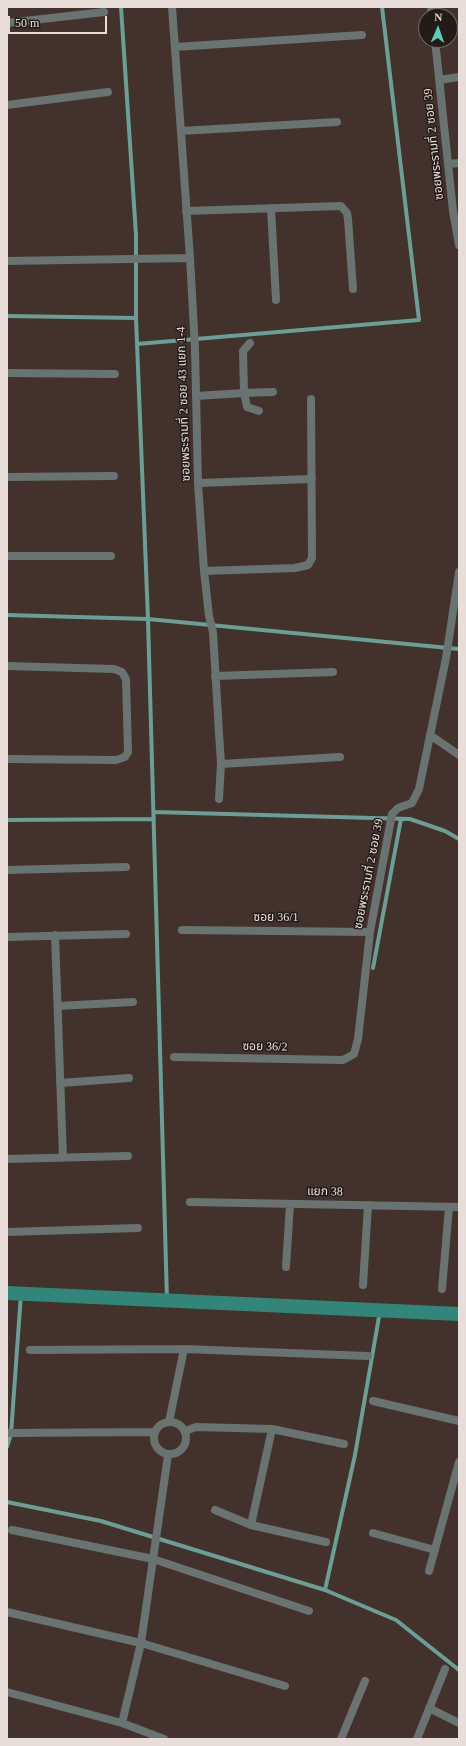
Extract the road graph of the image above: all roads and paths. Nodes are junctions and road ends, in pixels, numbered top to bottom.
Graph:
1 (172, 7) edge
2 (104, 12) dead end
3 (7, 23) edge
4 (362, 35) dead end
5 (175, 47) junction
6 (436, 48) edge
7 (459, 77) edge
8 (439, 80) junction
9 (108, 92) dead end
10 (7, 105) edge
11 (338, 122) dead end
12 (181, 131) junction
13 (459, 163) edge
14 (448, 164) junction
15 (271, 208) junction
16 (186, 211) junction
17 (459, 243) edge
18 (190, 258) junction
19 (7, 261) edge
20 (352, 289) dead end
21 (276, 300) dead end
22 (250, 343) dead end
23 (7, 373) edge
24 (115, 374) dead end
25 (273, 392) dead end
26 (244, 393) junction
27 (196, 396) junction
28 (311, 399) dead end
29 (259, 411) dead end
30 (114, 476) dead end
31 (7, 477) edge
32 (312, 479) junction
33 (198, 483) junction
34 (7, 556) edge
35 (112, 556) dead end
36 (204, 571) junction
37 (459, 572) edge
38 (7, 666) edge
39 (332, 672) dead end
40 (215, 676) junction
41 (430, 735) junction
42 (459, 755) edge
43 (340, 757) dead end
44 (7, 759) edge
45 (221, 764) junction
46 (220, 799) dead end
47 (126, 867) dead end
48 (7, 870) edge
49 (182, 930) dead end
50 (370, 932) junction
51 (126, 934) dead end
52 (55, 935) junction
53 (7, 937) edge
54 (133, 1002) dead end
55 (58, 1006) junction
56 (354, 1054) joint
57 (174, 1057) dead end
58 (129, 1078) dead end
59 (60, 1083) junction
60 (128, 1156) dead end
61 (63, 1158) junction
62 (7, 1159) edge
63 (190, 1202) dead end
64 (290, 1204) junction
65 (368, 1205) junction
66 (449, 1207) junction
67 (459, 1207) edge
68 (138, 1228) dead end
69 (7, 1232) edge
70 (286, 1267) dead end
71 (363, 1285) dead end
72 (442, 1289) dead end
73 (184, 1349) junction
74 (30, 1350) dead end
75 (368, 1356) dead end
76 (373, 1402) dead end
77 (459, 1421) edge
78 (169, 1422) junction
79 (272, 1429) junction
80 (185, 1431) junction
81 (155, 1432) junction
82 (7, 1433) edge
83 (344, 1444) dead end
84 (168, 1455) junction
85 (459, 1462) edge
86 (215, 1510) dead end
87 (251, 1525) junction
88 (12, 1530) dead end
89 (373, 1533) dead end
90 (326, 1542) dead end
91 (435, 1550) junction
92 (153, 1559) junction
93 (429, 1571) dead end
94 (308, 1611) dead end
95 (7, 1612) edge
96 (140, 1643) junction
97 (444, 1669) dead end
98 (364, 1681) dead end
99 (285, 1686) dead end
100 (7, 1692) edge
101 (429, 1708) junction
102 (122, 1723) junction
103 (459, 1723) edge
104 (150, 1736) edge
105 (164, 1739) edge
106 (341, 1739) edge
107 (417, 1739) edge

1 - 5 street, ซอยพระรามที่ 2 ซอย 43 แยก 1-4
2 - 3 street
4 - 5 street
5 - 12 street, ซอยพระรามที่ 2 ซอย 43 แยก 1-4
6 - 8 street, ซอยพระรามที่ 2 ซอย 39
7 - 8 street
8 - 14 street, ซอยพระรามที่ 2 ซอย 39
9 - 10 street
11 - 12 street
12 - 16 street, ซอยพระรามที่ 2 ซอย 43 แยก 1-4
13 - 14 street
14 - 17 street, ซอยพระรามที่ 2 ซอย 39
15 - 16 street
15 - 20 street
15 - 21 street
16 - 18 street, ซอยพระรามที่ 2 ซอย 43 แยก 1-4
18 - 19 street
18 - 27 street, ซอยพระรามที่ 2 ซอย 43 แยก 1-4
22 - 26 street
23 - 24 street
25 - 26 street
26 - 27 street
26 - 29 street
27 - 33 street, ซอยพระรามที่ 2 ซอย 43 แยก 1-4
28 - 32 street
30 - 31 street
32 - 33 street
32 - 36 street
33 - 36 street, ซอยพระรามที่ 2 ซอย 43 แยก 1-4
34 - 35 street
36 - 40 street, ซอยพระรามที่ 2 ซอย 43 แยก 1-4
37 - 41 street, ซอยพระรามที่ 2 ซอย 39
38 - 44 street
39 - 40 street
40 - 45 street, ซอยพระรามที่ 2 ซอย 43 แยก 1-4
41 - 42 street
41 - 50 street, ซอยพระรามที่ 2 ซอย 39
43 - 45 street
45 - 46 street, ซอยพระรามที่ 2 ซอย 43 แยก 1-4
47 - 48 street
49 - 50 street, ซอย 36/1
50 - 56 street, ซอยพระรามที่ 2 ซอย 39
51 - 52 street
52 - 53 street
52 - 55 street
54 - 55 street
55 - 59 street
56 - 57 street, ซอย 36/2
58 - 59 street
59 - 61 street
60 - 61 street
61 - 62 street
63 - 64 street, แยก 38
64 - 65 street, แยก 38
64 - 70 street
65 - 66 street, แยก 38
65 - 71 street
66 - 67 street, แยก 38
66 - 72 street
68 - 69 street
73 - 74 street
73 - 75 street
73 - 78 street
76 - 77 street
78 - 80 street
78 - 81 street
79 - 80 street
79 - 83 street
79 - 87 street
80 - 84 street
81 - 82 street
81 - 84 street
84 - 92 street
85 - 91 street
86 - 87 street
87 - 90 street
88 - 92 street
89 - 91 street
91 - 93 street
92 - 94 street
92 - 96 street
95 - 96 street
96 - 99 street
96 - 102 street
97 - 101 street
98 - 106 street
100 - 102 street
101 - 103 street
101 - 107 street
102 - 104 street
104 - 105 street

